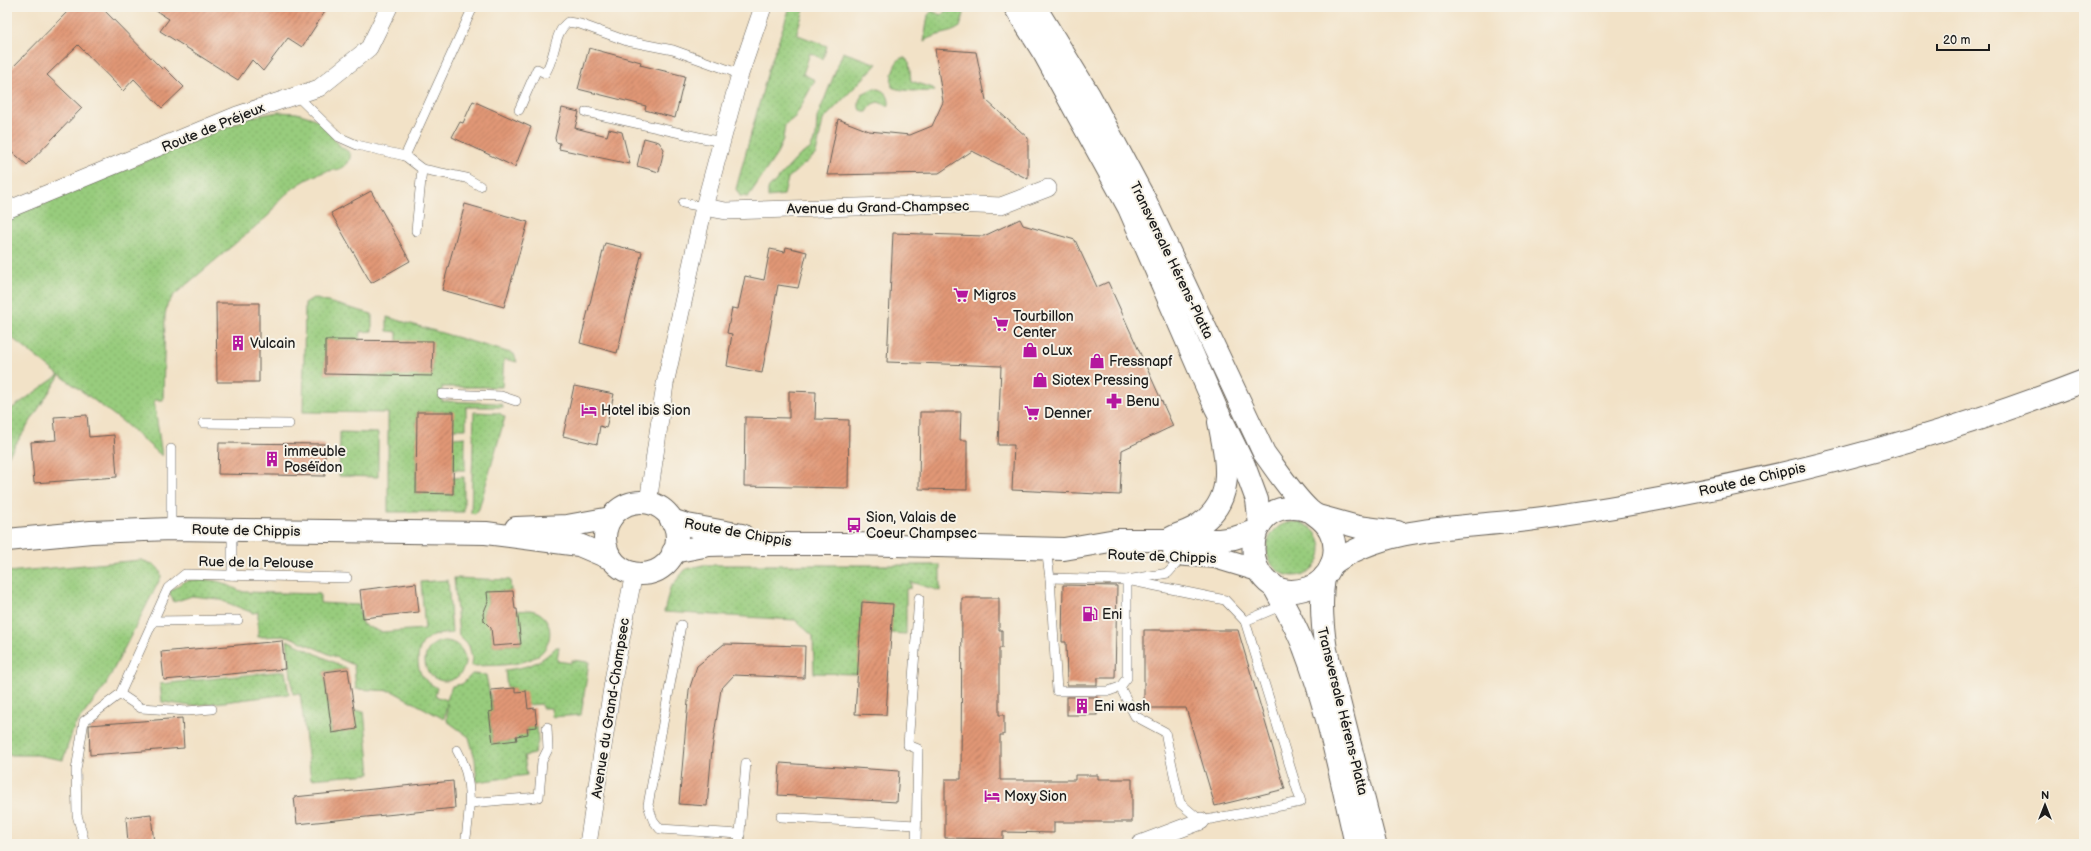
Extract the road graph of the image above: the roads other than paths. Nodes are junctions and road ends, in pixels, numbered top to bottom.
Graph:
1 (388, 7) edge
2 (473, 7) edge
3 (763, 7) edge
4 (1015, 7) edge
5 (1035, 7) edge
6 (740, 74) junction
7 (296, 95) junction
8 (519, 110) dead end
9 (586, 112) dead end
10 (721, 142) junction
11 (405, 156) junction
12 (422, 169) junction
13 (480, 186) dead end
14 (1048, 188) dead end
15 (683, 203) dead end
16 (704, 207) junction
17 (7, 210) edge
18 (416, 232) dead end
19 (2084, 381) edge
20 (442, 394) dead end
21 (516, 401) dead end
22 (1216, 408) junction
23 (203, 423) dead end
24 (289, 424) dead end
25 (171, 449) dead end
26 (648, 503) junction
27 (1314, 513) junction
28 (611, 518) junction
29 (672, 520) junction
30 (1258, 528) junction
31 (171, 529) junction
32 (232, 529) junction
33 (486, 533) junction
34 (1411, 533) junction
35 (7, 540) edge
36 (1168, 540) junction
37 (805, 543) junction
38 (1055, 549) junction
39 (674, 552) junction
40 (1185, 554) junction
41 (612, 559) junction
42 (1328, 571) junction
43 (634, 573) junction
44 (232, 575) junction
45 (347, 578) dead end
46 (1050, 578) junction
47 (1265, 578) junction
48 (1128, 580) junction
49 (919, 598) dead end
50 (1283, 605) junction
51 (238, 620) dead end
52 (1245, 620) junction
53 (153, 621) junction
54 (681, 626) dead end
55 (1120, 687) junction
56 (120, 694) junction
57 (212, 709) dead end
58 (548, 727) dead end
59 (457, 750) dead end
60 (746, 763) dead end
61 (470, 803) junction
62 (781, 817) dead end
63 (1201, 821) junction
64 (916, 825) junction
65 (740, 834) junction
66 (85, 844) edge
67 (465, 844) edge
68 (588, 844) edge
69 (739, 844) edge
70 (916, 844) edge
71 (1140, 844) edge
72 (1356, 844) edge
73 (1375, 844) edge

1 - 7 street, Route de Préjeux
2 - 11 lane
3 - 6 street
4 - 22 street, Transversale Hérens-Platta
5 - 27 street, Transversale Hérens-Platta
6 - 8 lane
6 - 10 street
7 - 11 lane
7 - 17 street, Route de Préjeux
9 - 10 lane
10 - 16 street
11 - 12 lane
12 - 13 lane
12 - 18 lane
14 - 16 street, Avenue du Grand-Champsec
15 - 16 lane
16 - 26 street
19 - 34 street, Route de Chippis
20 - 21 lane
22 - 30 street, Transversale Hérens-Platta
22 - 36 street
23 - 24 lane
25 - 31 lane
26 - 28 street
26 - 29 street
27 - 30 street
27 - 34 street, Route de Chippis
27 - 42 street
28 - 33 street, Route de Chippis
28 - 41 street
29 - 37 street, Route de Chippis
29 - 39 street
30 - 36 street, Route de Chippis
30 - 47 street
31 - 32 street, Route de Chippis
31 - 35 street, Route de Chippis
32 - 33 street, Route de Chippis
32 - 44 lane
33 - 41 street, Route de Chippis
34 - 42 street, Route de Chippis
36 - 38 street, Route de Chippis
37 - 38 street, Route de Chippis
37 - 39 street, Route de Chippis
38 - 40 street, Route de Chippis
38 - 46 lane
39 - 43 street
40 - 47 street, Route de Chippis
40 - 48 lane
41 - 43 street
42 - 47 street
42 - 73 street, Transversale Hérens-Platta
43 - 68 street, Avenue du Grand-Champsec
44 - 45 lane, Rue de la Pelouse
44 - 53 lane, Rue de la Pelouse
46 - 48 lane
46 - 55 lane
47 - 50 street, Transversale Hérens-Platta
48 - 52 lane
48 - 55 lane
49 - 64 lane
50 - 52 lane
50 - 72 street, Transversale Hérens-Platta
51 - 53 lane
52 - 63 lane
53 - 56 lane, Rue de la Pelouse
54 - 65 lane
55 - 63 lane
56 - 57 lane
56 - 66 lane, Rue de la Pelouse
58 - 61 lane
59 - 61 lane
60 - 65 lane
61 - 67 lane
62 - 64 lane
63 - 71 street
64 - 70 lane
65 - 69 lane

